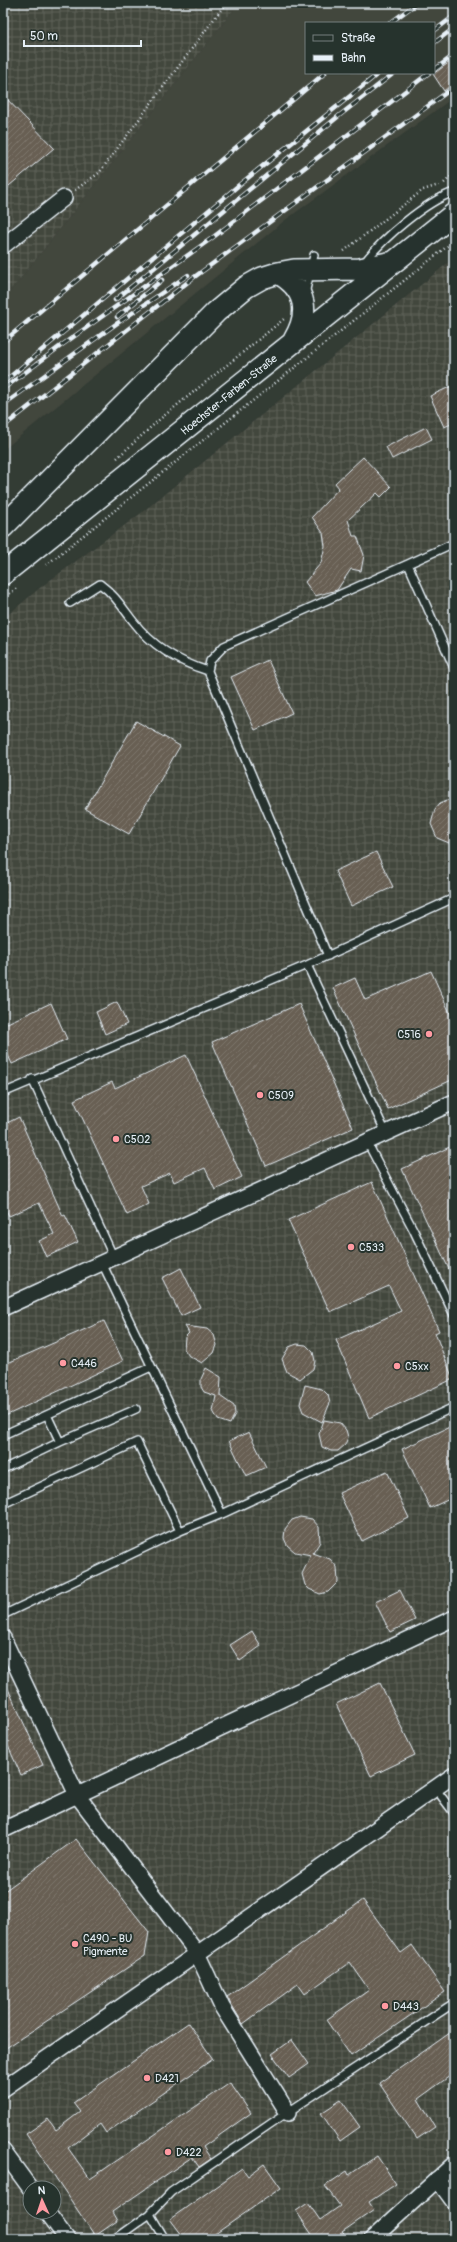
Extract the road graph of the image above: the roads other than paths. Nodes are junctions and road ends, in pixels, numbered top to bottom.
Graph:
1 (454, 192) edge
2 (64, 198) road end
3 (454, 214) edge
4 (3, 246) edge
5 (394, 261) junction
6 (312, 263) junction
7 (278, 273) junction
8 (356, 280) junction
9 (303, 302) junction
10 (292, 343) junction
11 (3, 527) edge
12 (454, 543) edge
13 (408, 564) junction
14 (3, 574) edge
15 (70, 603) dead end
16 (454, 668) edge
17 (208, 671) junction
18 (454, 898) edge
19 (328, 956) junction
20 (307, 965) junction
21 (32, 1079) junction
22 (3, 1093) edge
23 (454, 1102) edge
24 (386, 1134) junction
25 (367, 1142) junction
26 (108, 1260) junction
27 (3, 1308) edge
28 (454, 1315) edge
29 (151, 1367) junction
30 (454, 1407) edge
31 (136, 1410) dead end
32 (47, 1415) junction
33 (3, 1435) edge
34 (60, 1442) junction
35 (3, 1469) edge
36 (3, 1504) edge
37 (222, 1514) junction
38 (180, 1532) junction
39 (3, 1615) edge
40 (454, 1618) edge
41 (3, 1638) edge
42 (454, 1775) edge
43 (435, 1788) junction
44 (77, 1795) junction
45 (454, 1813) edge
46 (3, 1830) edge
47 (197, 1953) junction
48 (454, 2003) edge
49 (3, 2089) edge
50 (288, 2113) junction
51 (3, 2151) edge
52 (454, 2164) edge
53 (438, 2179) junction
54 (24, 2180) edge
55 (454, 2202) edge
56 (150, 2214) junction
57 (53, 2220) edge
58 (67, 2239) edge
59 (115, 2239) edge
60 (165, 2239) edge
61 (372, 2239) edge

1 - 8 lane
2 - 4 street
3 - 5 main road, Hoechster-Farben-Straße
5 - 8 main road
5 - 8 main road, Hoechster-Farben-Straße
6 - 7 main road
6 - 8 main road
6 - 9 lane
7 - 9 main road
7 - 11 main road
8 - 10 main road, Hoechster-Farben-Straße
9 - 10 main road
10 - 14 main road, Hoechster-Farben-Straße
12 - 13 lane
13 - 16 lane
13 - 17 lane
15 - 17 lane
17 - 19 lane
18 - 19 lane
19 - 20 lane
20 - 21 lane
20 - 24 lane
21 - 22 lane
21 - 26 lane
23 - 24 street
24 - 25 street
25 - 26 street
25 - 28 lane
26 - 27 street
26 - 29 lane
29 - 32 lane
29 - 37 lane
30 - 37 lane
31 - 34 lane
32 - 33 lane
32 - 34 lane
34 - 35 lane
36 - 38 lane
37 - 38 lane
38 - 39 lane
40 - 44 street
41 - 44 street
42 - 43 street
43 - 45 lane
43 - 47 street
44 - 46 street
44 - 47 street
47 - 49 street
47 - 50 street
48 - 50 lane
50 - 56 lane
51 - 54 street
52 - 53 street
53 - 55 street
53 - 61 street
56 - 59 lane
56 - 60 lane
57 - 58 street

